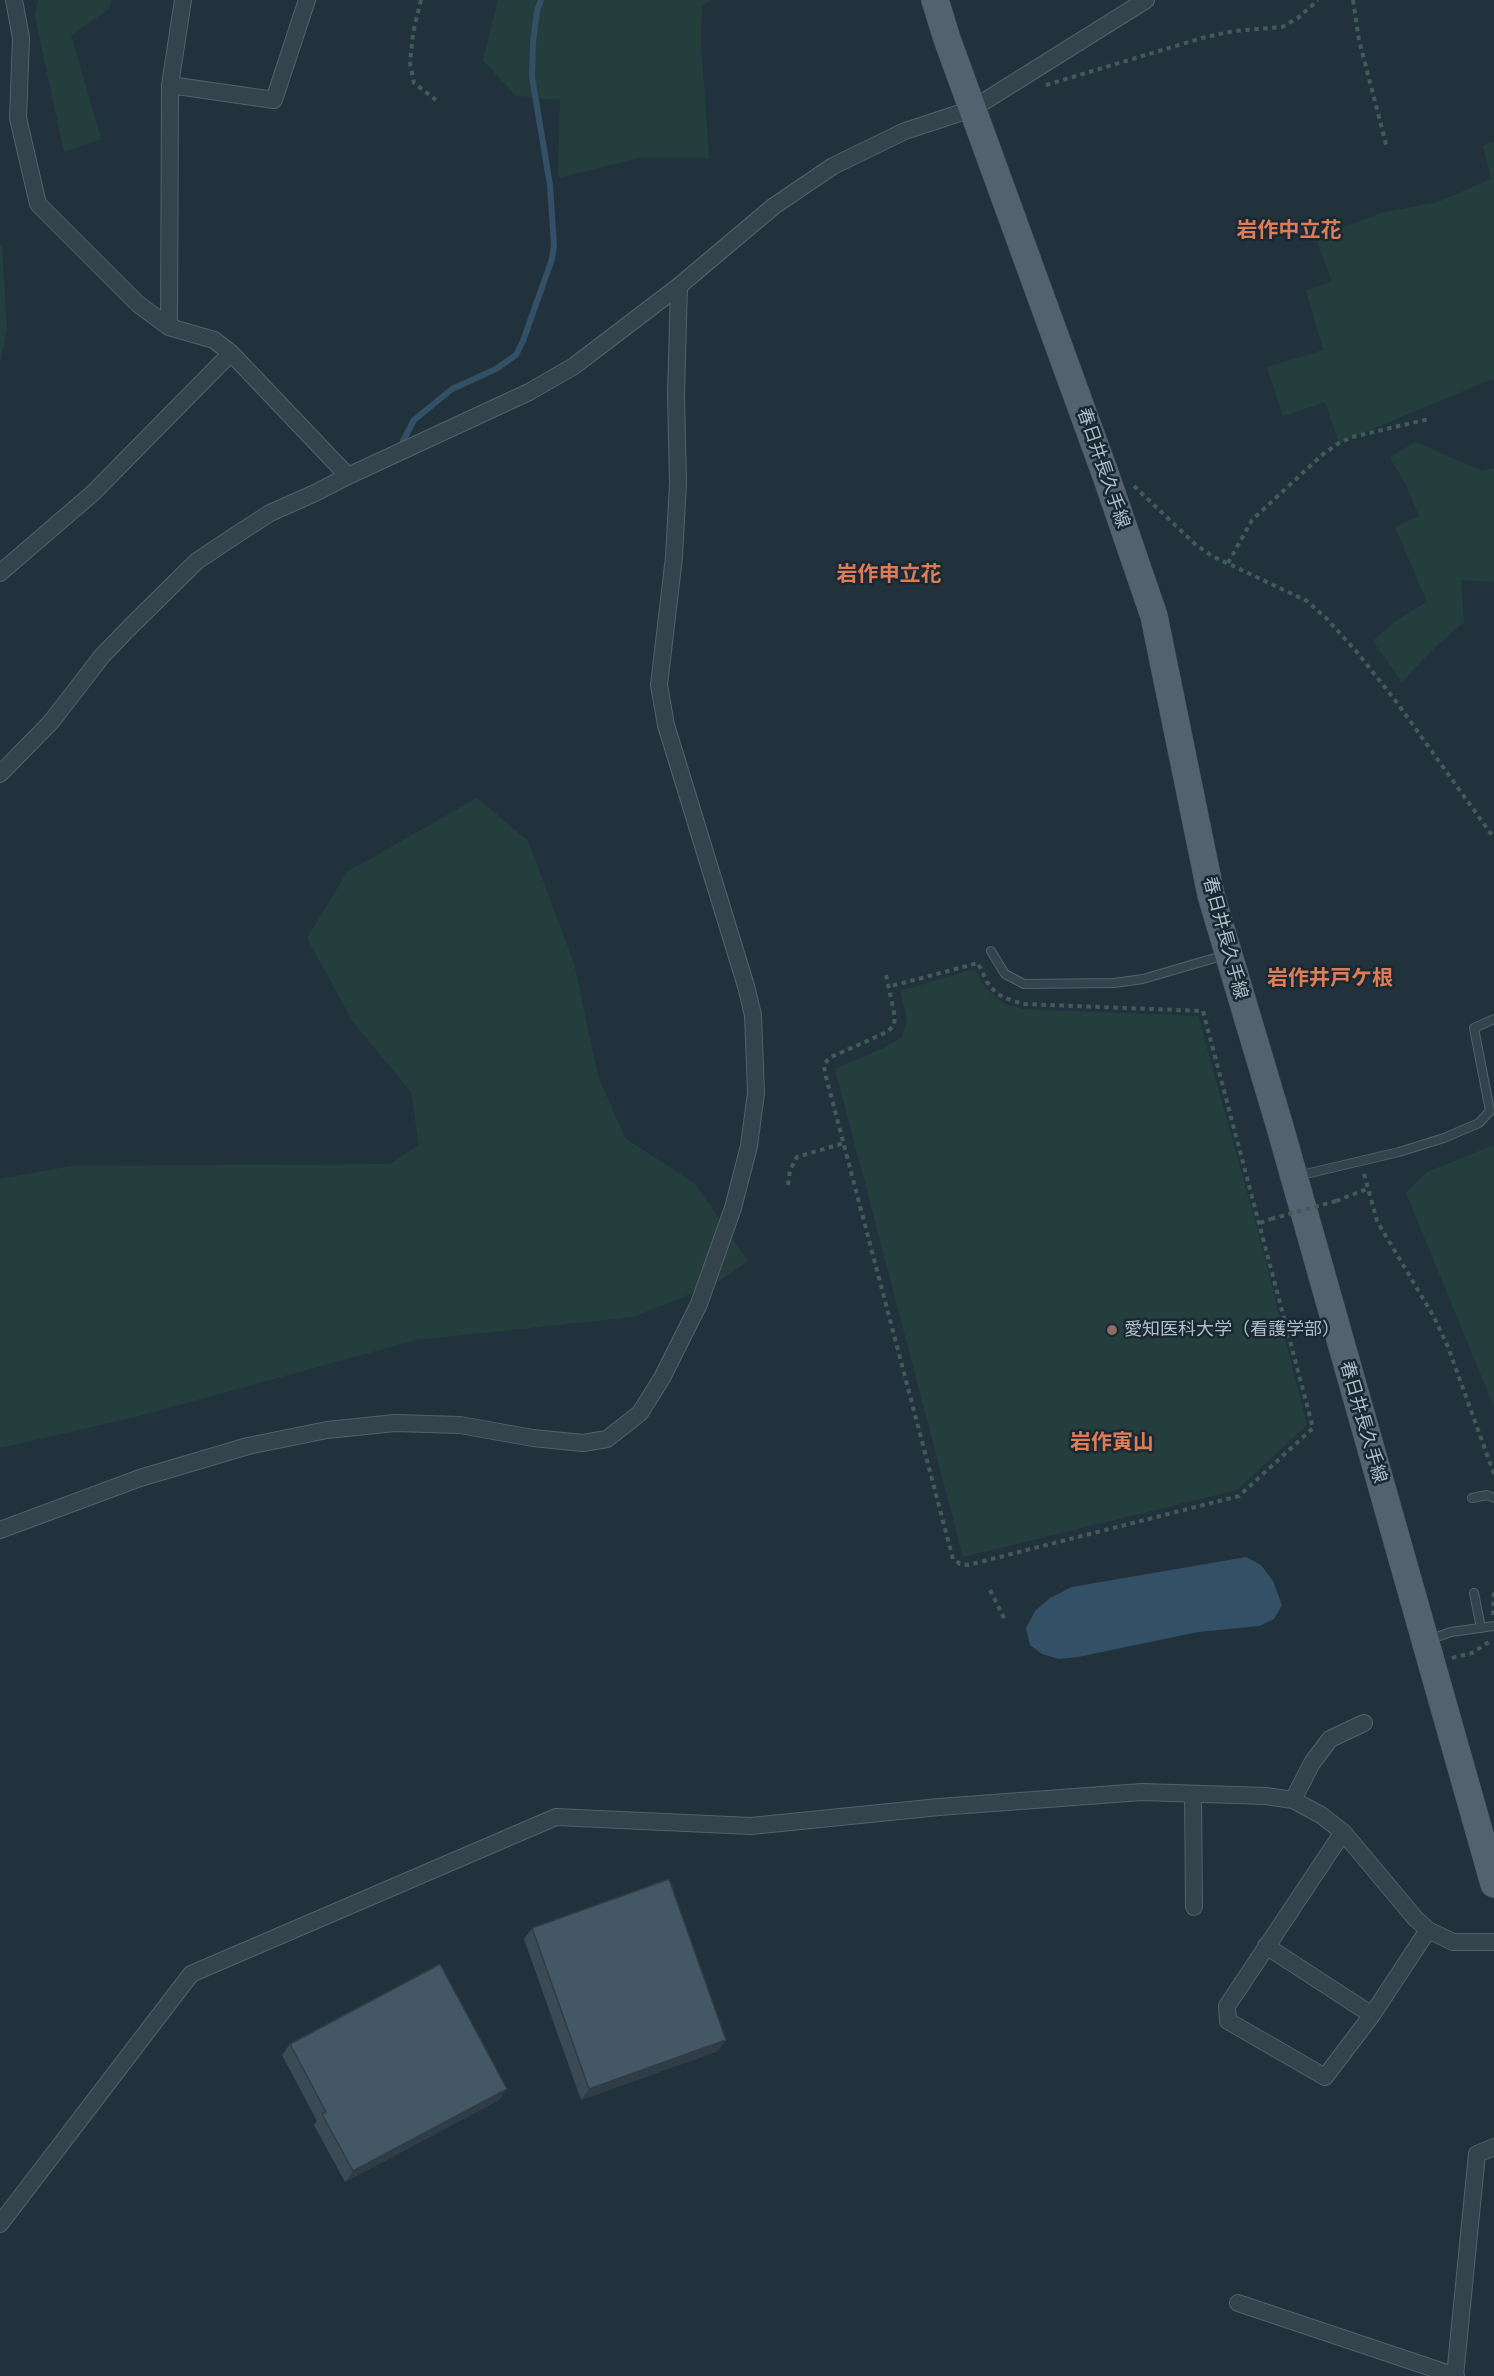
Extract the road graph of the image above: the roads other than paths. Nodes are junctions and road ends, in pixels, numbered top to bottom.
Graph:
1 (14, 0) edge
2 (183, 0) edge
3 (307, 0) edge
4 (935, 0) edge
5 (1146, 0) edge
6 (170, 85) junction
7 (972, 109) junction
8 (678, 286) junction
9 (169, 327) junction
10 (231, 352) junction
11 (348, 476) junction
12 (0, 573) edge
13 (0, 774) edge
14 (991, 951) dead end
15 (1228, 954) junction
16 (1494, 1019) edge
17 (1294, 1177) junction
18 (1473, 1498) dead end
19 (1494, 1498) edge
20 (0, 1530) edge
21 (1474, 1593) dead end
22 (1494, 1626) edge
23 (1481, 1628) junction
24 (1425, 1641) junction
25 (1364, 1723) dead end
26 (1193, 1795) junction
27 (1293, 1800) junction
28 (1343, 1832) junction
29 (1494, 1884) edge
30 (1194, 1907) dead end
31 (1428, 1930) junction
32 (1494, 1942) edge
33 (1266, 1946) junction
34 (1372, 2015) junction
35 (1494, 2146) edge
36 (0, 2224) edge
37 (1238, 2303) dead end
38 (1455, 2376) edge

1 - 9 street
2 - 6 street
3 - 6 street
4 - 7 main road, 春日井長久手線
5 - 7 street
6 - 9 street
7 - 8 street
7 - 15 main road, 春日井長久手線
8 - 11 street
8 - 20 street
9 - 10 street
10 - 11 street
10 - 12 street
11 - 13 street
14 - 15 lane
15 - 17 main road, 春日井長久手線
16 - 17 lane
17 - 24 main road, 春日井長久手線
18 - 19 lane
21 - 23 lane
22 - 23 lane
23 - 24 lane
24 - 29 main road, 春日井長久手線
25 - 27 street
26 - 27 street
26 - 30 street
26 - 36 street
27 - 28 street
28 - 31 street
28 - 33 street
31 - 32 street
31 - 34 street
33 - 34 street
33 - 34 street
35 - 38 street
37 - 38 street

